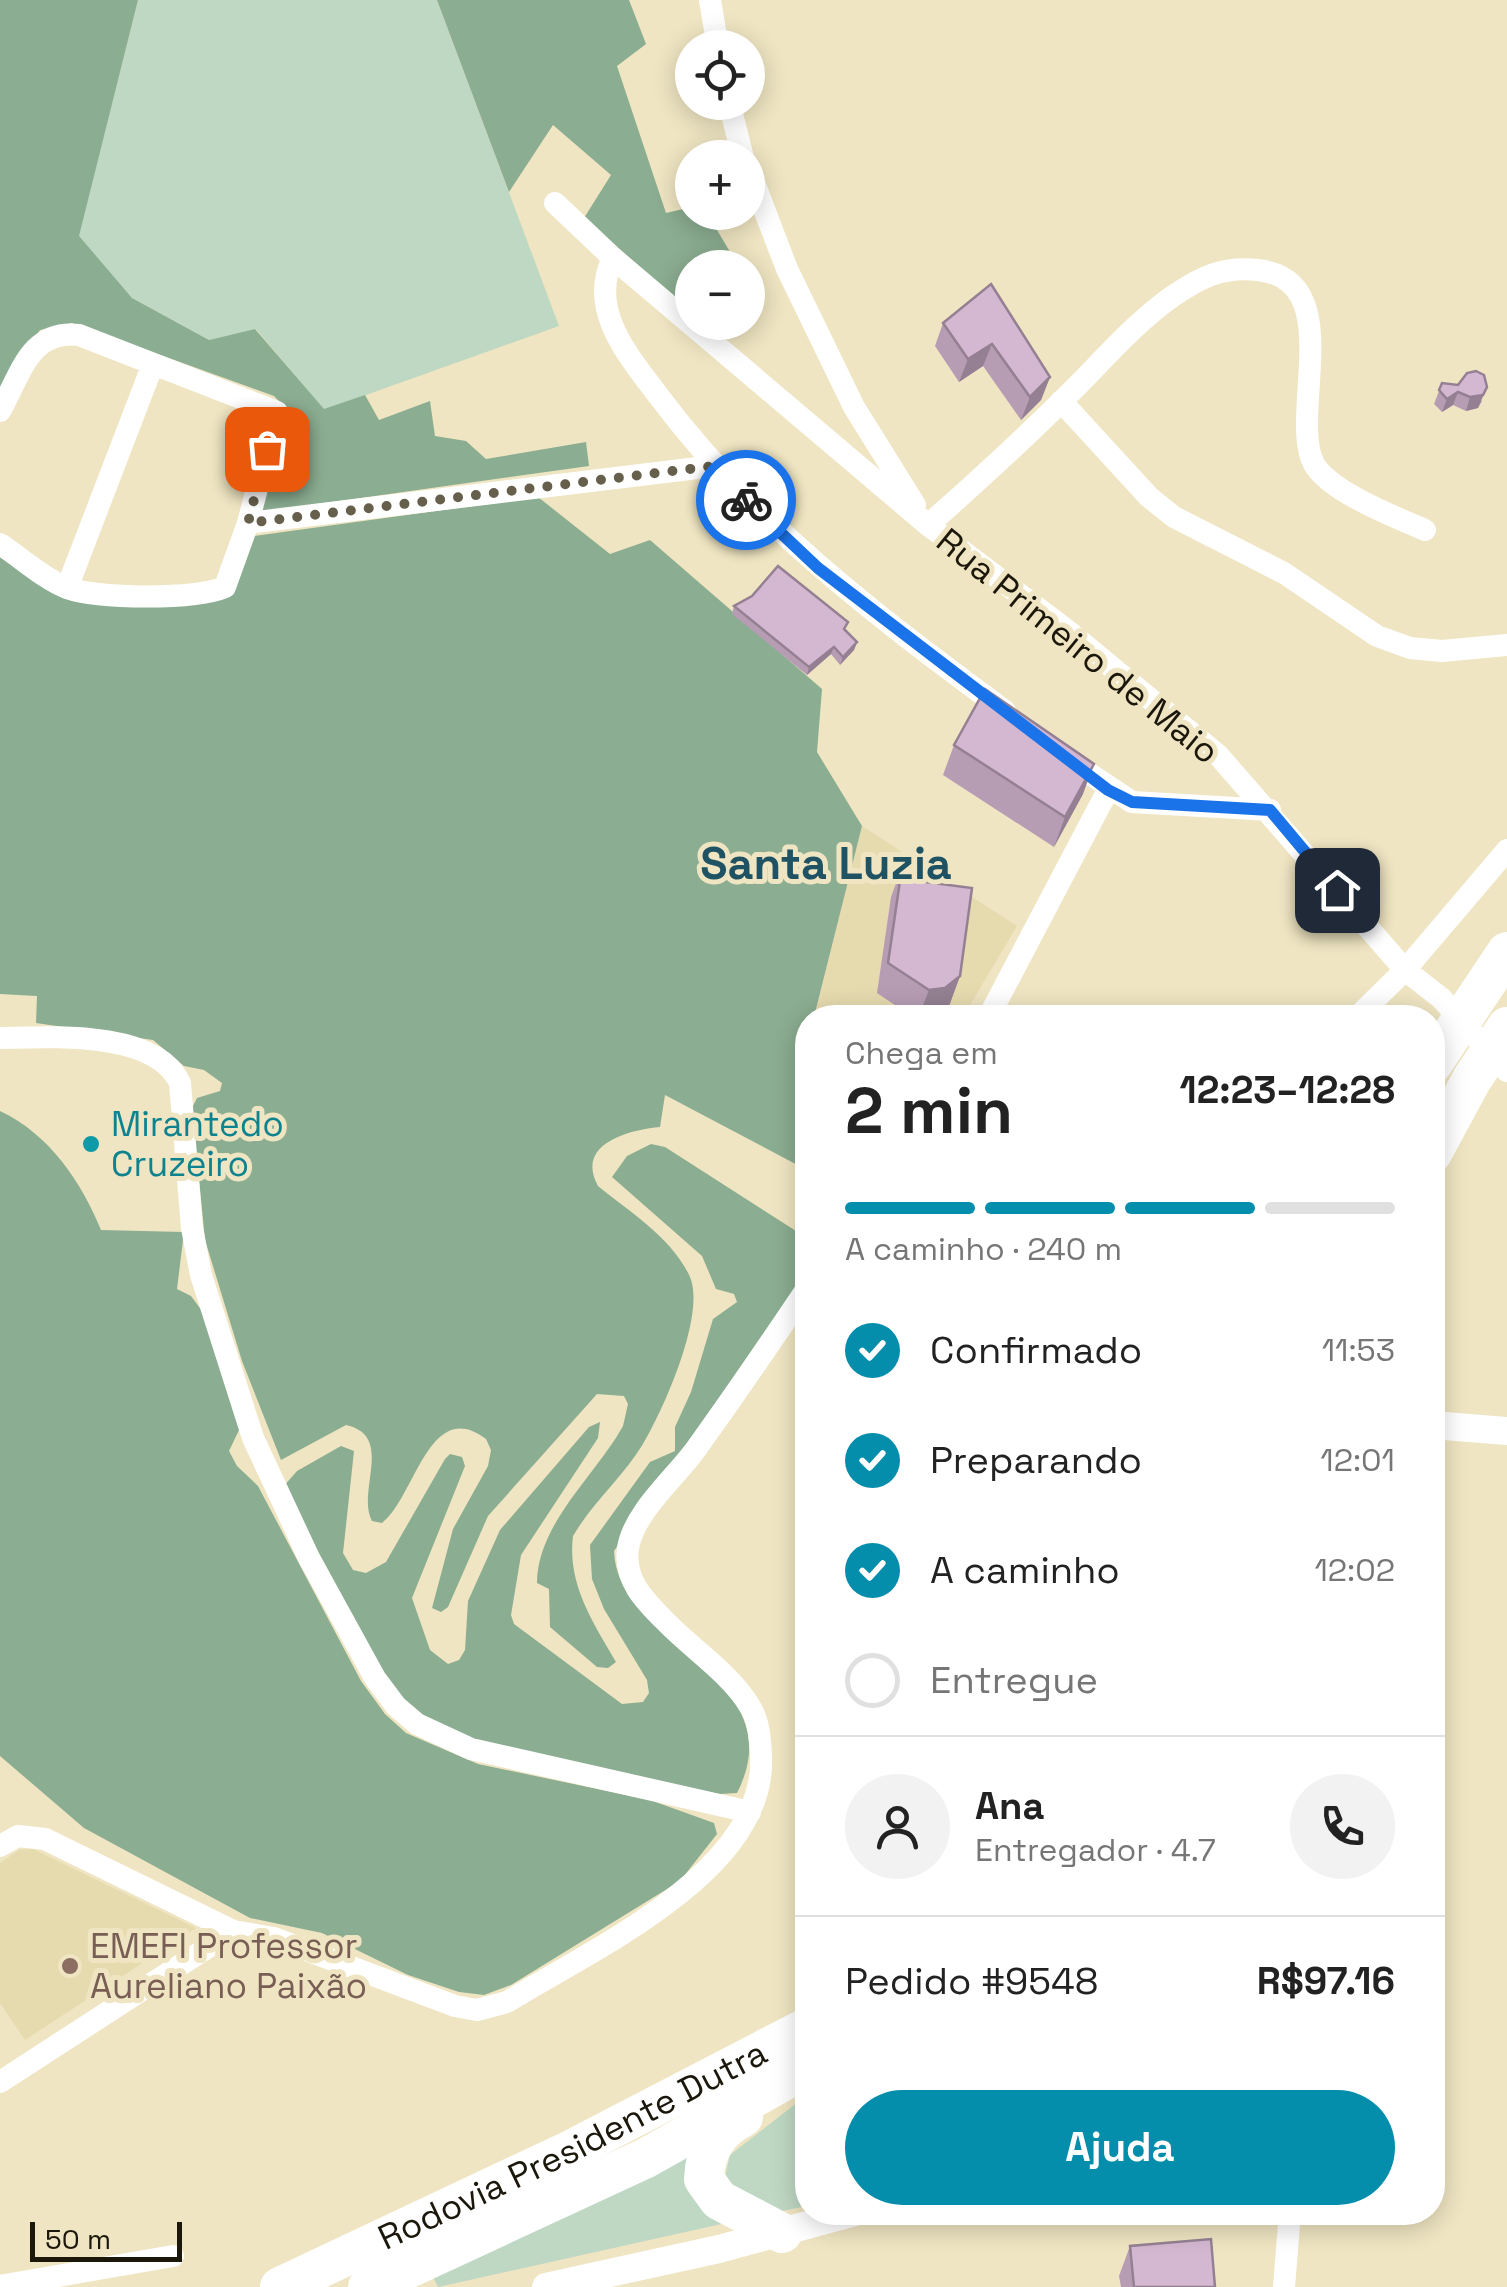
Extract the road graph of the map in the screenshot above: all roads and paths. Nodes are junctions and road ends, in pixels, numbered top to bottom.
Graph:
1 (710, 0) edge
2 (715, 30) edge
3 (555, 203) dead end
4 (765, 212) edge
5 (613, 258) junction
6 (153, 364) junction
7 (1062, 401) junction
8 (854, 407) junction
9 (0, 411) edge
10 (829, 442) junction
11 (714, 466) junction
12 (248, 523) junction
13 (928, 525) junction
14 (1424, 530) dead end
15 (0, 544) edge
16 (66, 588) junction
17 (1507, 645) edge
18 (1024, 726) edge
19 (1052, 747) edge
20 (1108, 790) junction
21 (1270, 810) junction
22 (1507, 850) edge
23 (1507, 952) edge
24 (1405, 970) junction
25 (995, 1005) edge
26 (1367, 1005) edge
27 (1507, 1027) edge
28 (0, 1038) edge
29 (1445, 1044) edge
30 (1490, 1075) edge
31 (1445, 1136) edge
32 (795, 1306) edge
33 (1445, 1426) edge
34 (1507, 1431) edge
35 (750, 1812) junction
36 (0, 1846) edge
37 (233, 1931) junction
38 (795, 2034) edge
39 (795, 2074) edge
40 (0, 2082) edge
41 (795, 2086) edge
42 (810, 2225) edge
43 (1289, 2225) edge
44 (782, 2233) junction
45 (173, 2256) dead end
46 (0, 2286) edge
47 (280, 2287) edge
48 (368, 2287) edge
49 (546, 2287) edge
50 (1284, 2287) edge

1 - 2 street
3 - 5 street, Rua Primeiro de Maio
4 - 8 street
5 - 10 street, Rua Primeiro de Maio
5 - 11 street
6 - 9 street
6 - 12 street
6 - 16 street
7 - 13 street
7 - 14 street
7 - 17 street
8 - 10 street
8 - 13 street
10 - 13 street, Rua Primeiro de Maio
11 - 12 street
11 - 18 street
12 - 16 street
13 - 21 street, Rua Primeiro de Maio
15 - 16 street
19 - 20 street
20 - 21 street
20 - 25 street
21 - 24 street, Rua Primeiro de Maio
22 - 24 street
23 - 29 highway
24 - 26 street
24 - 30 street, Rua Primeiro de Maio
27 - 30 highway
28 - 35 street
30 - 31 highway
32 - 35 street
33 - 34 street
35 - 37 street
36 - 37 street
37 - 40 street
38 - 47 highway, Rodovia Presidente Dutra
39 - 48 highway, Rodovia Presidente Dutra
41 - 44 highway
42 - 44 street
43 - 50 street
44 - 49 street
45 - 46 street

